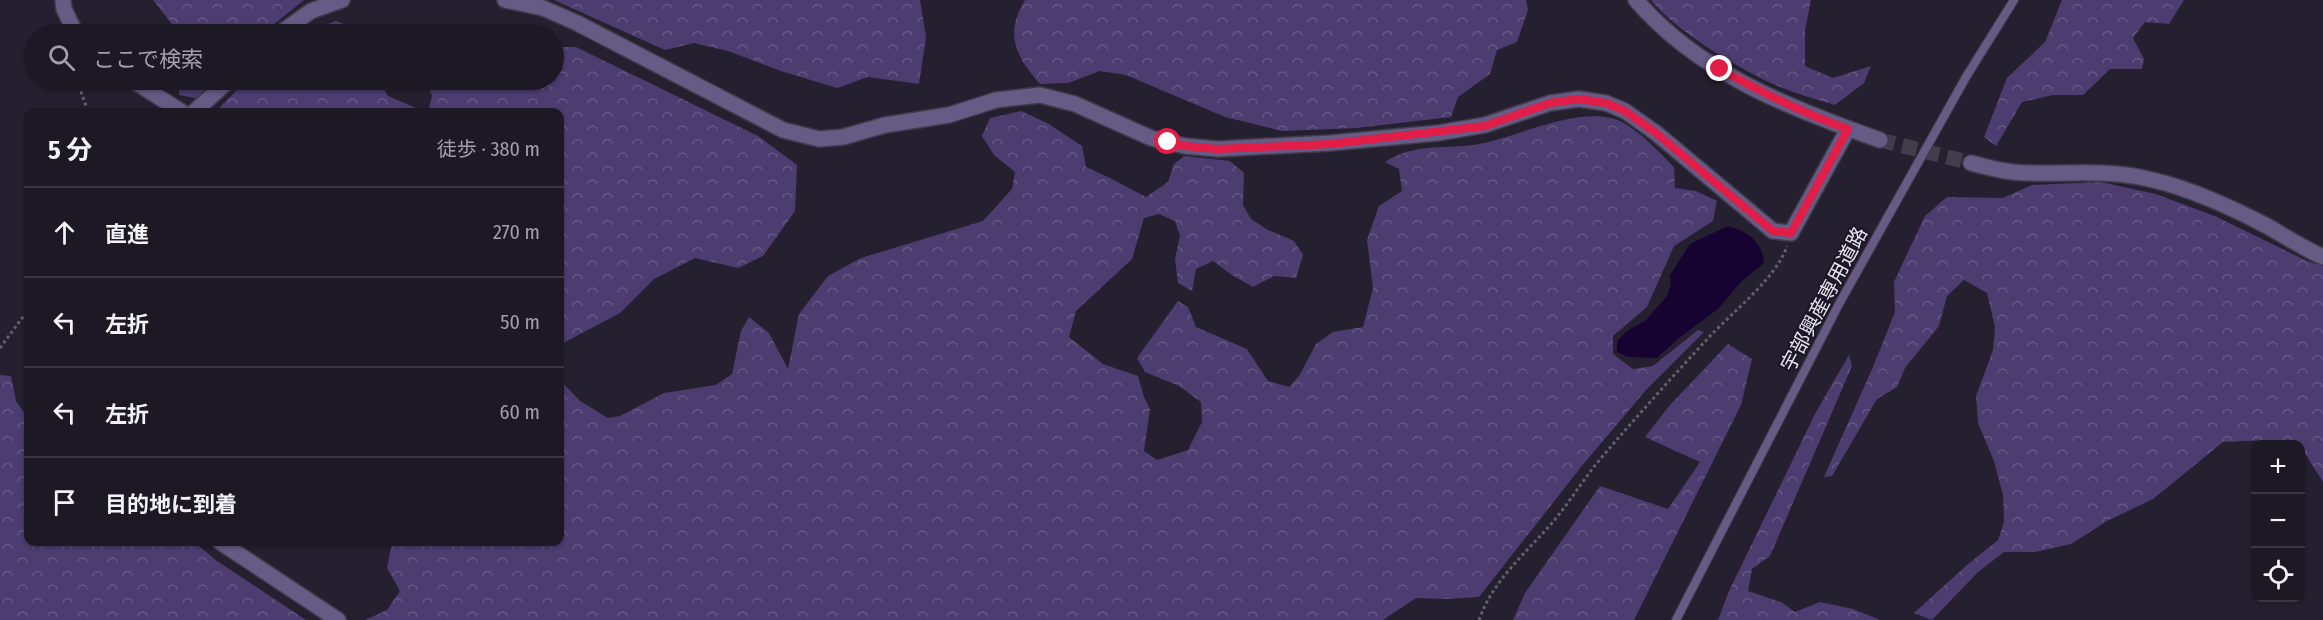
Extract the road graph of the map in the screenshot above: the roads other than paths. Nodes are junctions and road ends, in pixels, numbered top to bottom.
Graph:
1 (63, 0) edge
2 (342, 0) edge
3 (505, 0) edge
4 (1636, 0) edge
5 (2014, 0) edge
6 (71, 24) edge
7 (292, 24) edge
8 (148, 90) edge
9 (218, 90) edge
10 (176, 108) edge
11 (198, 108) edge
12 (1848, 129) junction
13 (1880, 140) tunnel mouth
14 (1971, 163) tunnel mouth
15 (2323, 256) edge
16 (226, 546) edge
17 (338, 620) edge
18 (1677, 620) edge

1 - 6 street
2 - 7 street
3 - 12 street
4 - 12 street
5 - 18 lane, 宇部興産専用道路
8 - 10 street
9 - 11 street
12 - 13 street
14 - 15 street
16 - 17 street

